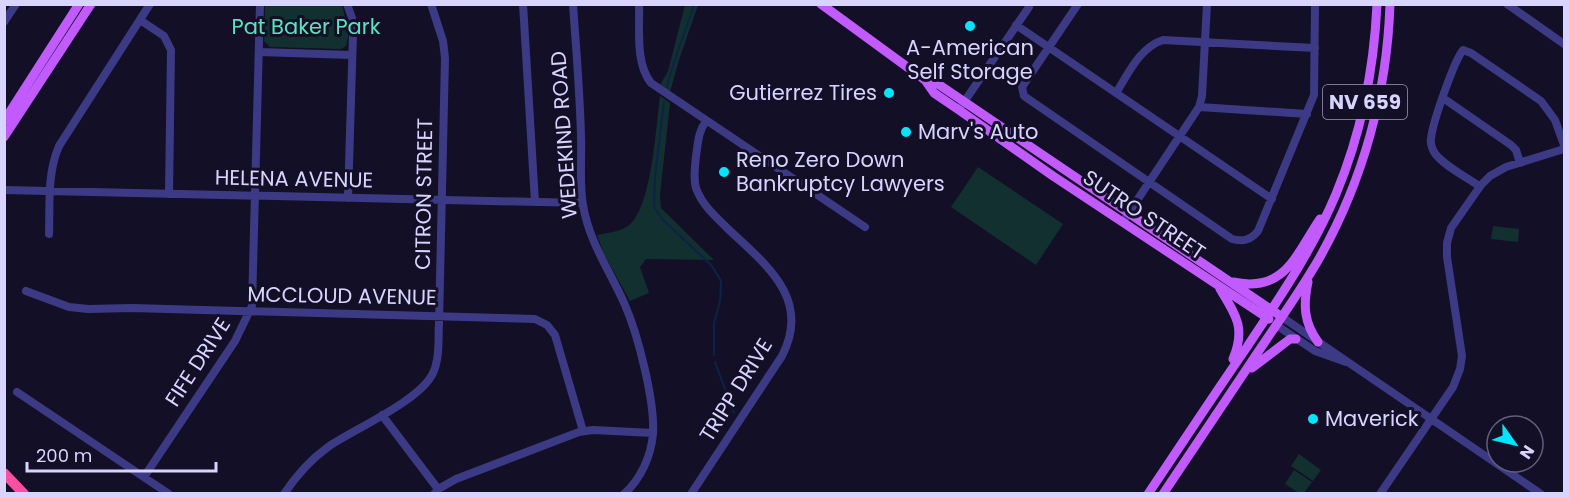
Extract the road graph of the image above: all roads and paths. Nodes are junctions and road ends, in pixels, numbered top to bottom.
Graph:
1 (15, 4) edge
2 (79, 4) edge
3 (92, 4) edge
4 (150, 4) edge
5 (260, 4) edge
6 (347, 4) edge
7 (430, 4) edge
8 (523, 4) edge
9 (573, 4) edge
10 (639, 4) edge
11 (821, 4) edge
12 (1078, 4) edge
13 (1207, 4) edge
14 (1315, 4) edge
15 (1377, 4) edge
16 (1390, 4) edge
17 (1507, 4) edge
18 (1029, 7) dead end
19 (140, 20) junction
20 (4, 22) edge
21 (1016, 25) junction
22 (1205, 42) junction
23 (1564, 44) edge
24 (1049, 47) junction
25 (1315, 48) junction
26 (259, 52) junction
27 (352, 55) junction
28 (1116, 93) junction
29 (1443, 98) junction
30 (961, 106) junction
31 (1200, 107) junction
32 (1307, 114) junction
33 (4, 121) edge
34 (706, 121) junction
35 (4, 137) edge
36 (1181, 137) junction
37 (1564, 147) edge
38 (1520, 163) junction
39 (1149, 183) junction
40 (1479, 186) junction
41 (4, 190) edge
42 (51, 191) junction
43 (169, 194) junction
44 (1336, 195) junction
45 (255, 196) junction
46 (348, 198) junction
47 (1272, 199) junction
48 (442, 200) junction
49 (535, 202) junction
50 (582, 203) junction
51 (1129, 214) junction
52 (1123, 222) junction
53 (866, 227) dead end
54 (49, 234) dead end
55 (1203, 263) junction
56 (1195, 270) junction
57 (1312, 271) junction
58 (1229, 281) junction
59 (1219, 287) junction
60 (26, 291) dead end
61 (250, 312) junction
62 (1269, 313) junction
63 (439, 316) junction
64 (1279, 321) junction
65 (1296, 339) junction
66 (1318, 342) junction
67 (1353, 365) junction
68 (1241, 377) junction
69 (1224, 381) junction
70 (17, 392) dead end
71 (382, 415) junction
72 (1431, 418) junction
73 (583, 431) junction
74 (653, 433) junction
75 (4, 473) edge
76 (144, 477) junction
77 (436, 491) edge
78 (24, 494) edge
79 (169, 494) edge
80 (284, 494) edge
81 (624, 494) edge
82 (691, 494) edge
83 (1148, 494) edge
84 (1163, 494) edge
85 (1380, 494) edge
86 (1541, 494) edge

1 - 20 street
2 - 33 main road
3 - 35 main road
4 - 19 street
5 - 26 street, FIFE DRIVE
6 - 27 street
7 - 48 street, CITRON STREET
8 - 49 street
9 - 50 street, WEDEKIND ROAD
10 - 34 street
11 - 30 main road, SUTRO STREET
12 - 24 street
13 - 22 street
14 - 25 street
15 - 44 main road, NV 659
16 - 57 main road, NV 659
17 - 23 street
18 - 21 street
19 - 42 street
19 - 43 street
21 - 24 street
21 - 30 street
22 - 25 street
22 - 28 street
22 - 31 street
24 - 28 street
24 - 39 street
25 - 32 street
26 - 27 street
26 - 45 street, FIFE DRIVE
27 - 46 street
28 - 36 street
29 - 37 street
29 - 38 street
29 - 40 street
30 - 51 main road, SUTRO STREET
30 - 52 main road, SUTRO STREET
31 - 32 street
31 - 36 street
32 - 47 street
34 - 53 street
34 - 82 street, TRIPP DRIVE
36 - 39 street
36 - 47 street
37 - 38 street
38 - 40 street
39 - 47 street
39 - 51 street
40 - 72 street
41 - 42 street, HELENA AVENUE
42 - 43 street, HELENA AVENUE
42 - 54 street
43 - 45 street, HELENA AVENUE
44 - 58 main road
44 - 62 main road, NV 659
45 - 46 street, HELENA AVENUE
45 - 61 street, FIFE DRIVE
46 - 48 street, HELENA AVENUE
48 - 49 street, HELENA AVENUE
48 - 63 street, CITRON STREET
49 - 50 street, HELENA AVENUE
50 - 74 street, WEDEKIND ROAD
51 - 52 street
51 - 55 main road, SUTRO STREET
52 - 56 main road, SUTRO STREET
55 - 56 main road
55 - 58 main road, SUTRO STREET
56 - 59 main road, SUTRO STREET
57 - 64 main road, NV 659
57 - 66 main road
58 - 62 main road, SUTRO STREET
59 - 62 main road, SUTRO STREET
59 - 69 main road
60 - 61 street, MCCLOUD AVENUE
61 - 63 street, MCCLOUD AVENUE
61 - 76 street, FIFE DRIVE
62 - 64 main road, SUTRO STREET
62 - 69 main road, NV 659
63 - 71 street, CITRON STREET
63 - 73 street, MCCLOUD AVENUE
64 - 65 street, SUTRO STREET
64 - 66 street, SUTRO STREET
64 - 68 main road, NV 659
65 - 67 street, SUTRO STREET
65 - 68 main road
66 - 67 street, SUTRO STREET
67 - 72 street, SUTRO STREET
68 - 84 main road, NV 659
69 - 83 main road, NV 659
70 - 76 street
71 - 77 street
71 - 80 street, CITRON STREET
72 - 85 street
72 - 86 street, SUTRO STREET
73 - 74 street
73 - 77 street
74 - 81 street, WEDEKIND ROAD
75 - 78 highway
76 - 79 street

